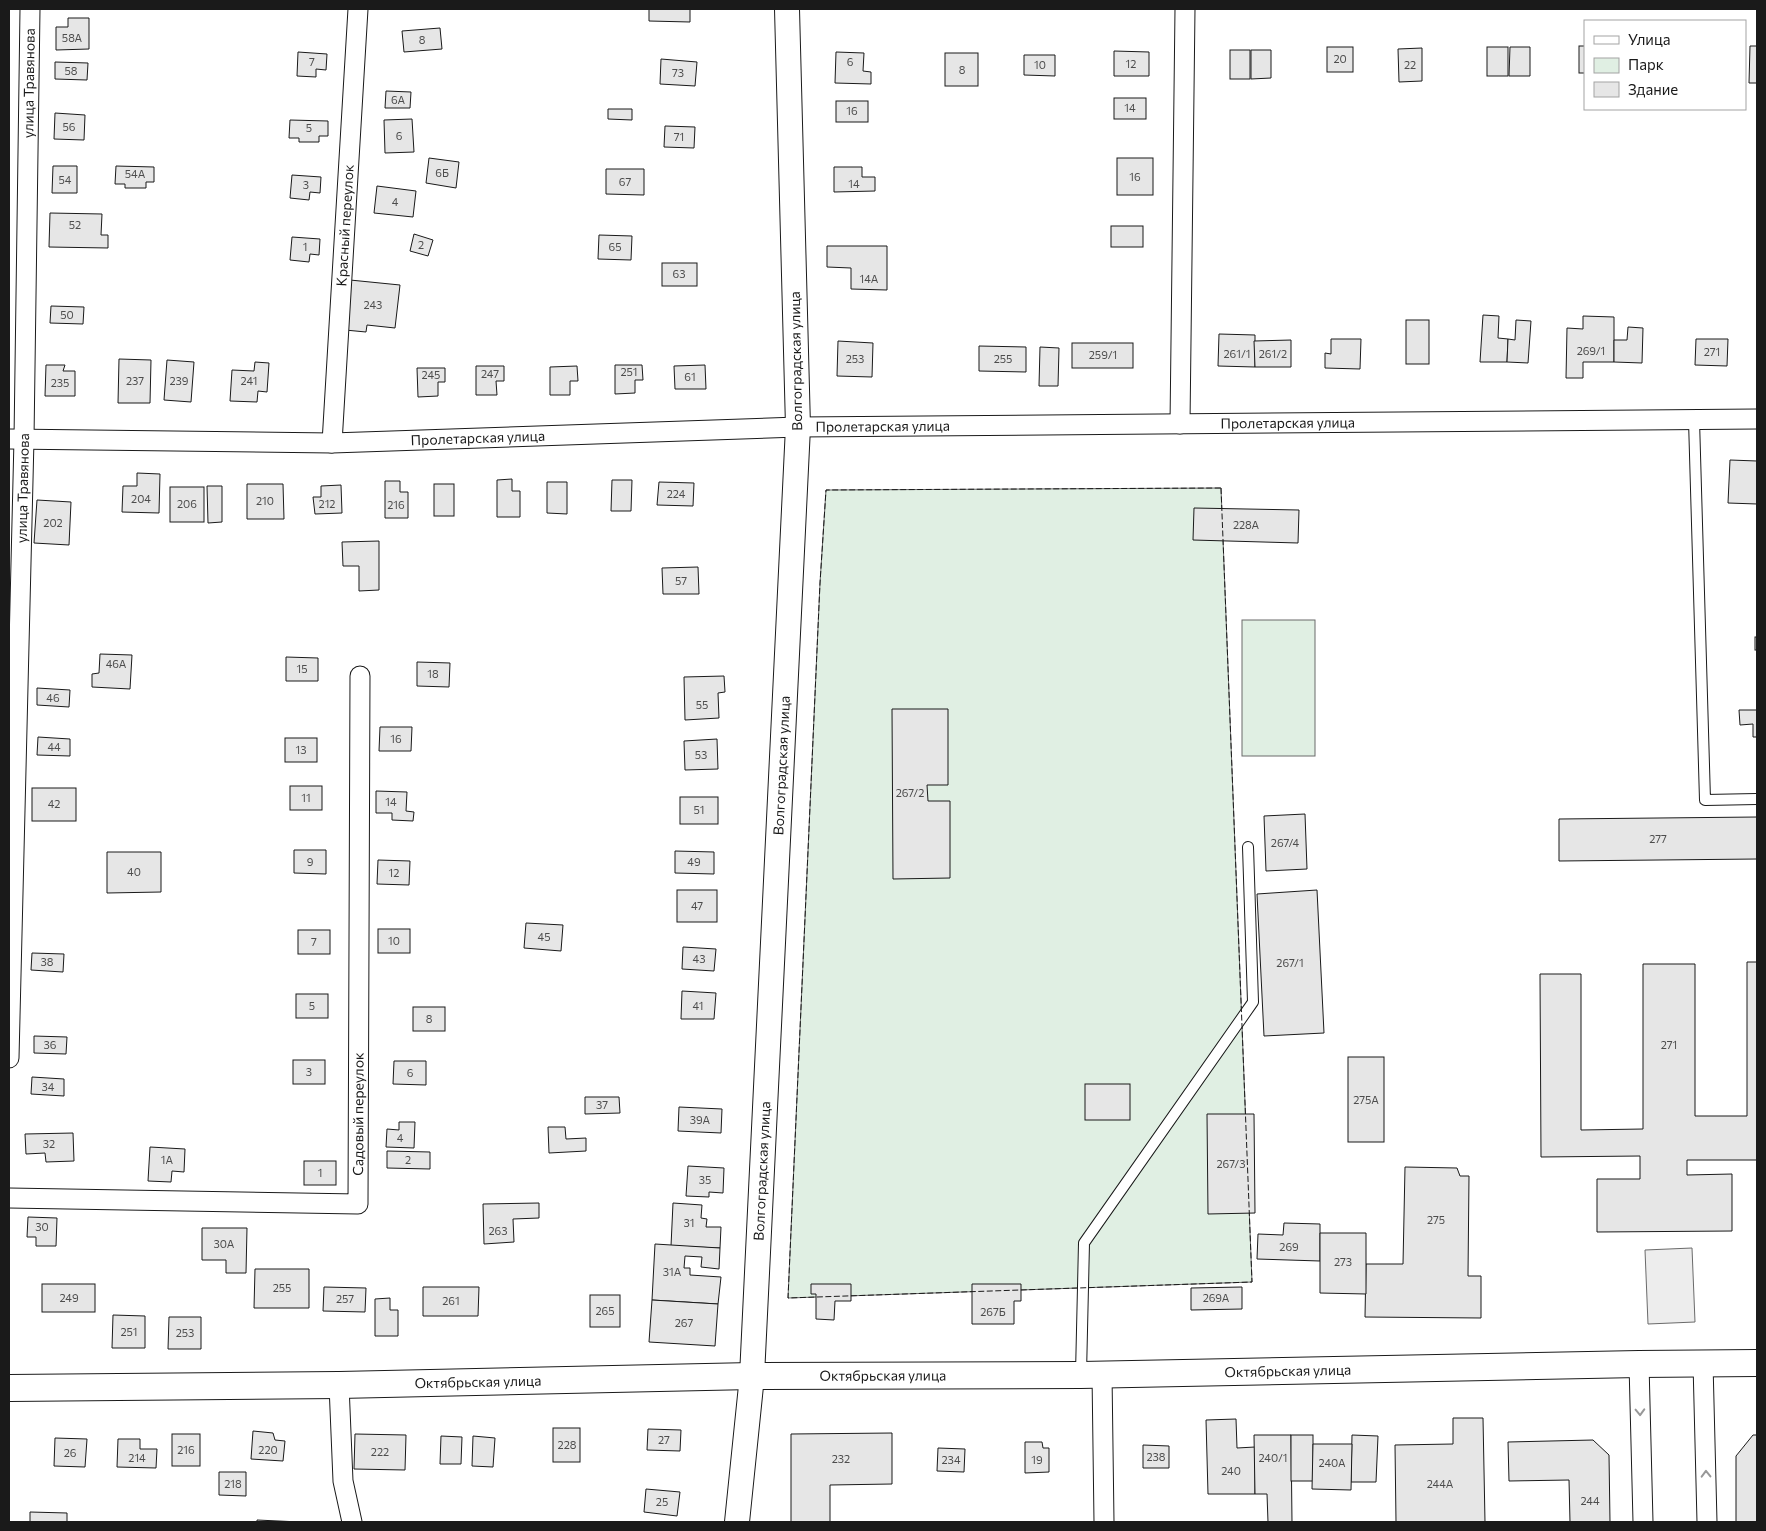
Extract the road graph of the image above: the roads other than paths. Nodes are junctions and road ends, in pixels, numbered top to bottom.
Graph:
1 (30, 9) edge
2 (358, 9) edge
3 (787, 9) edge
4 (1185, 9) edge
5 (1757, 419) edge
6 (1694, 420) junction
7 (1180, 424) junction
8 (798, 427) junction
9 (16, 439) edge
10 (332, 443) junction
11 (360, 676) dead end
12 (1757, 799) edge
13 (1248, 847) dead end
14 (9, 1058) edge
15 (9, 1198) edge
16 (1703, 1363) junction
17 (1757, 1363) edge
18 (1639, 1364) junction
19 (1092, 1374) junction
20 (752, 1376) junction
21 (339, 1385) junction
22 (9, 1388) edge
23 (352, 1522) edge
24 (737, 1522) edge
25 (1104, 1522) edge
26 (1643, 1522) edge
27 (1707, 1522) edge

1 - 9 street, улица Травянова
2 - 10 street, Красный переулок
3 - 8 street, Волгоградская улица
4 - 7 street
5 - 6 street, Пролетарская улица
6 - 7 street, Пролетарская улица
6 - 12 lane
7 - 8 street, Пролетарская улица
8 - 10 street, Пролетарская улица
8 - 20 street, Волгоградская улица
9 - 10 street, Пролетарская улица
9 - 14 street, улица Травянова
11 - 15 street, Садовый переулок
13 - 19 lane
16 - 17 main road, Октябрьская улица
16 - 18 main road, Октябрьская улица
27 -> 16 street
18 - 19 main road, Октябрьская улица
18 -> 26 street
19 - 20 main road, Октябрьская улица
19 - 25 street
20 - 21 main road, Октябрьская улица
20 - 24 street, Волгоградская улица
21 - 22 main road, Октябрьская улица
21 - 23 street

